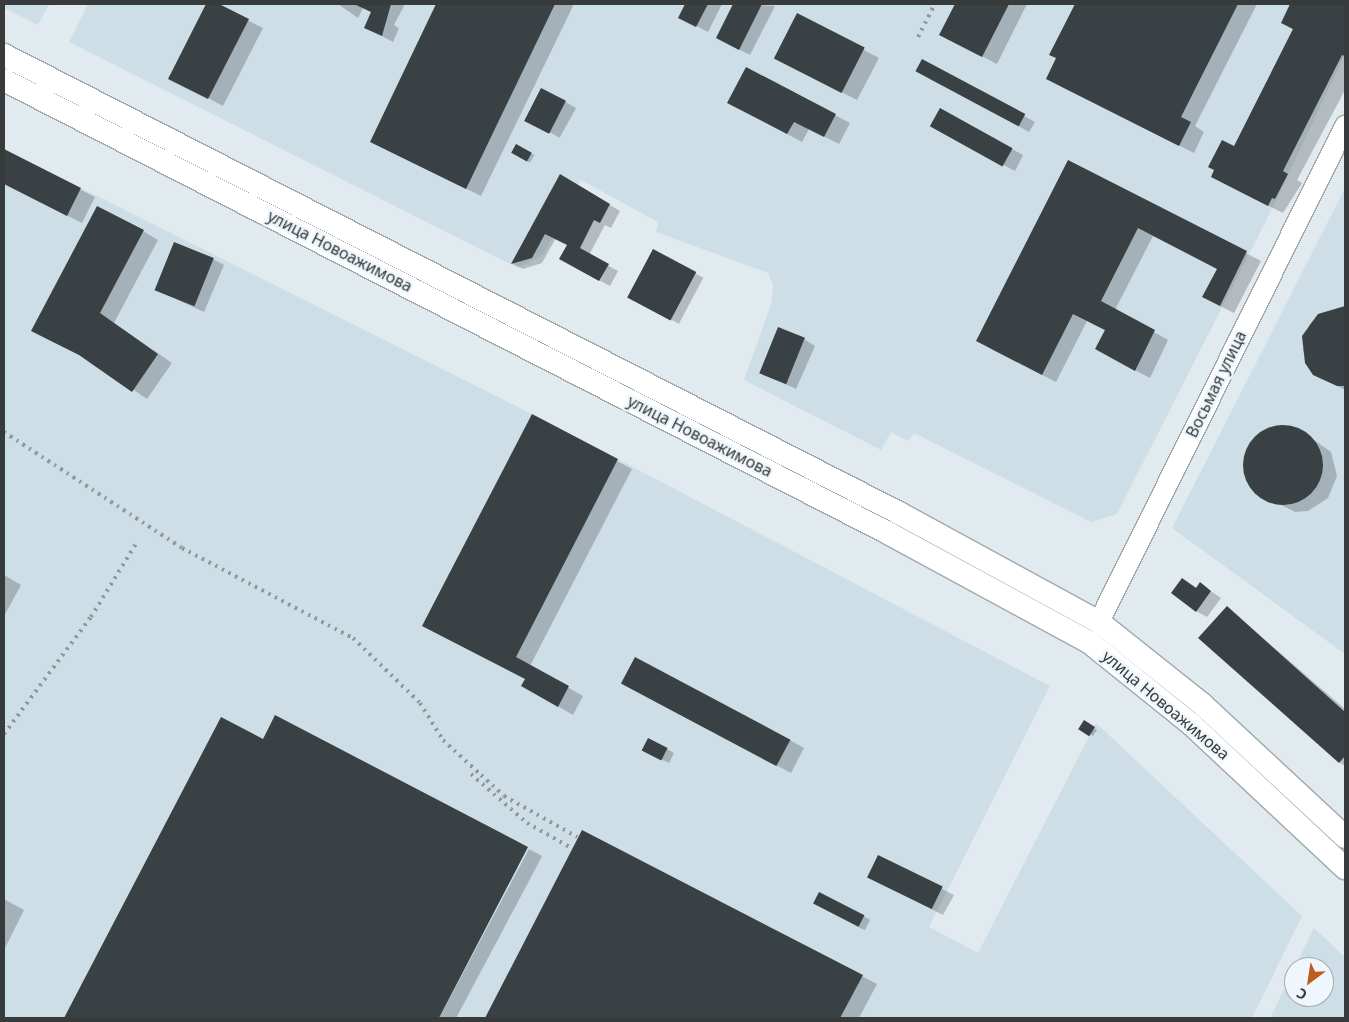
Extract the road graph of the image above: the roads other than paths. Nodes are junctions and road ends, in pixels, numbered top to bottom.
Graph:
1 (4, 55) edge
2 (4, 80) edge
3 (1345, 126) edge
4 (1099, 622) junction
5 (1089, 642) junction
6 (1345, 837) edge
7 (1345, 868) edge

1 - 4 main road, улица Новоажимова
2 - 5 main road, улица Новоажимова
3 - 4 street, Восьмая улица
4 - 5 main road, Восьмая улица
4 - 6 main road, улица Новоажимова
5 - 7 main road, улица Новоажимова

